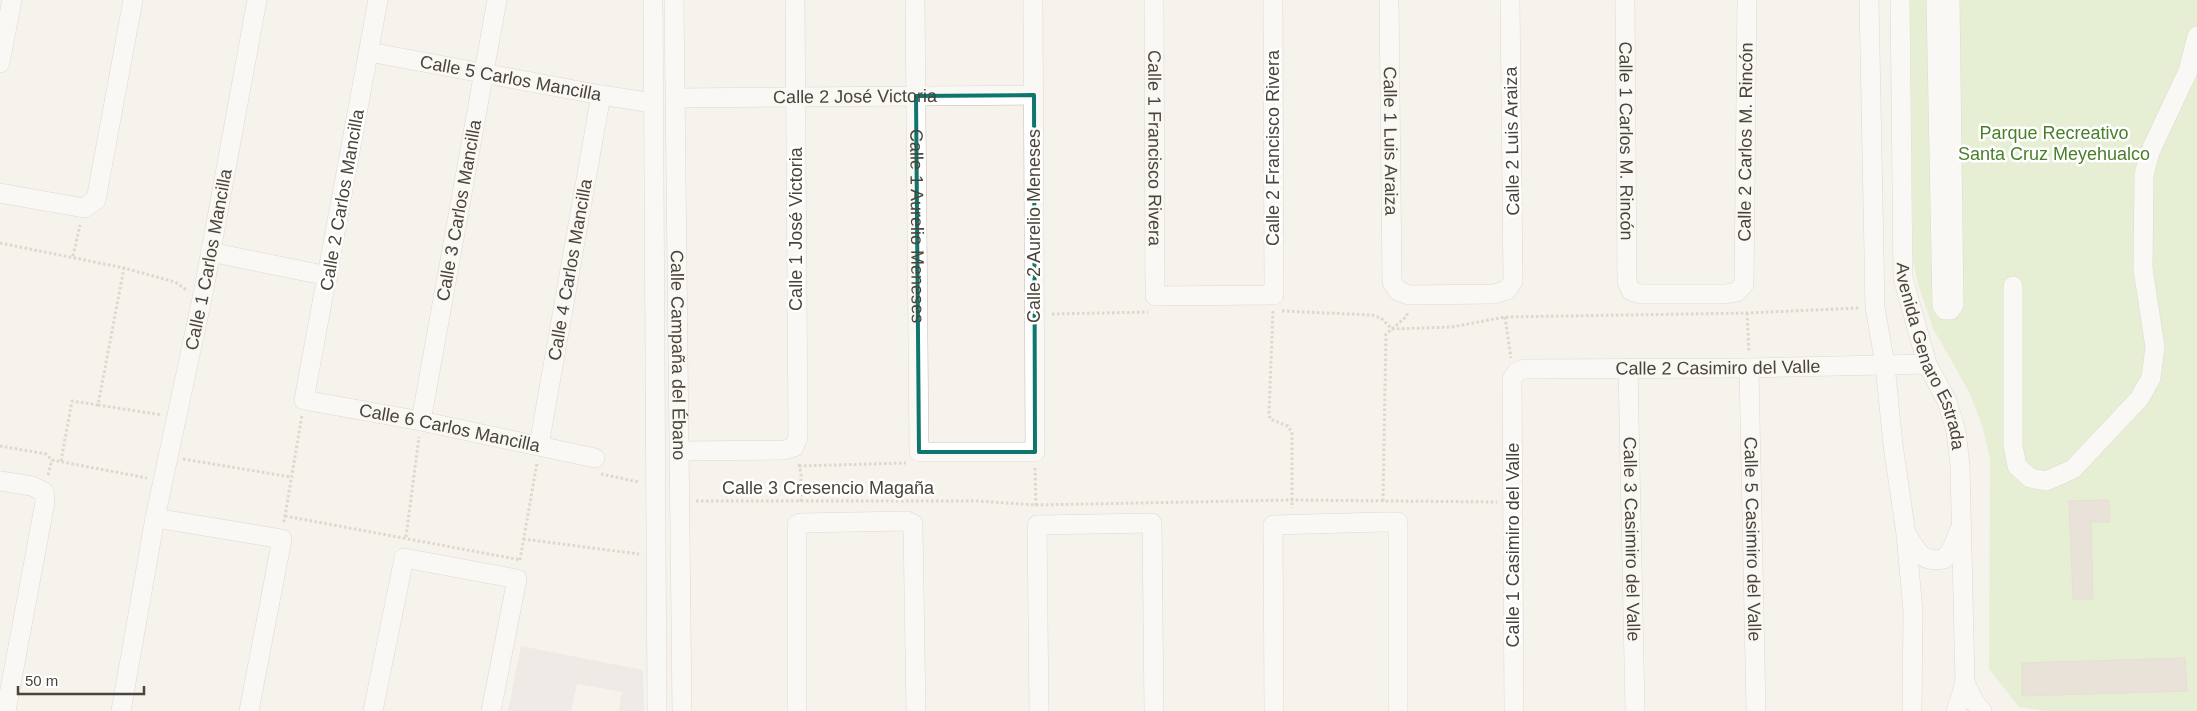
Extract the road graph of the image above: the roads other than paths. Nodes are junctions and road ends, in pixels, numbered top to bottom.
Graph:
1 (12, 0) edge
2 (133, 0) edge
3 (257, 0) edge
4 (378, 0) edge
5 (497, 0) edge
6 (653, 0) edge
7 (674, 0) edge
8 (795, 0) edge
9 (915, 0) edge
10 (1033, 0) edge
11 (1154, 0) edge
12 (1272, 0) edge
13 (1390, 0) edge
14 (1510, 0) edge
15 (1625, 0) edge
16 (1747, 0) edge
17 (1869, 0) edge
18 (1900, 0) edge
19 (1936, 0) edge
20 (1950, 0) edge
21 (2197, 36) edge
22 (369, 52) junction
23 (0, 63) edge
24 (483, 74) junction
25 (601, 95) junction
26 (1034, 95) junction
27 (916, 96) junction
28 (796, 97) junction
29 (675, 98) junction
30 (653, 103) junction
31 (0, 192) edge
32 (210, 252) junction
33 (328, 276) junction
34 (1744, 284) joint
35 (677, 285) junction
36 (654, 286) junction
37 (2013, 286) dead end
38 (1274, 295) joint
39 (1409, 295) joint
40 (1927, 364) junction
41 (1885, 365) junction
42 (1628, 368) junction
43 (1749, 368) junction
44 (1515, 375) joint
45 (304, 400) joint
46 (421, 421) junction
47 (539, 445) junction
48 (679, 451) junction
49 (919, 452) joint
50 (595, 458) dead end
51 (0, 481) edge
52 (155, 518) junction
53 (1961, 527) junction
54 (1906, 534) junction
55 (1965, 683) junction
56 (6, 711) edge
57 (121, 711) edge
58 (249, 711) edge
59 (373, 711) edge
60 (491, 711) edge
61 (657, 711) edge
62 (682, 711) edge
63 (797, 711) edge
64 (916, 711) edge
65 (1039, 711) edge
66 (1154, 711) edge
67 (1274, 711) edge
68 (1398, 711) edge
69 (1514, 711) edge
70 (1635, 711) edge
71 (1756, 711) edge
72 (1912, 711) edge
73 (1956, 711) edge
74 (1982, 711) edge

1 - 23 street
2 - 31 street
3 - 32 street, Calle 1 Carlos Mancilla
4 - 22 street, Calle 2 Carlos Mancilla
5 - 24 street, Calle 3 Carlos Mancilla
6 - 30 street, Calle Campaña del Ébano
7 - 29 street, Calle Campaña del Ébano
8 - 28 street, Calle 1 José Victoria
9 - 27 street, Calle 1 Aurelio Meneses
10 - 26 street, Calle 2 Aurelio Meneses
11 - 38 street, Calle 1 Francisco Rivera
12 - 38 street, Calle 2 Francisco Rivera
13 - 39 street, Calle 1 Luis Araiza
14 - 39 street, Calle 2 Luis Araiza
15 - 34 street, Calle 1 Carlos M. Rincón
16 - 34 street, Calle 2 Carlos M. Rincón
17 - 41 street, Avenida Genaro Estrada
18 - 40 street, Avenida Genaro Estrada
19 - 20 street
21 - 37 street
22 - 24 street, Calle 5 Carlos Mancilla
22 - 33 street, Calle 2 Carlos Mancilla
24 - 25 street, Calle 5 Carlos Mancilla
24 - 46 street, Calle 3 Carlos Mancilla
25 - 30 street, Calle 5 Carlos Mancilla
25 - 47 street, Calle 4 Carlos Mancilla
26 - 27 street, Calle 2 José Victoria
26 - 49 street, Calle 2 Aurelio Meneses
27 - 28 street, Calle 2 José Victoria
27 - 49 street, Calle 1 Aurelio Meneses
28 - 29 street, Calle 2 José Victoria
28 - 48 street, Calle 1 José Victoria
29 - 35 street, Calle Campaña del Ébano
30 - 36 street, Calle Campaña del Ébano
32 - 33 street
32 - 52 street, Calle 1 Carlos Mancilla
33 - 45 street, Calle 2 Carlos Mancilla
35 - 36 street
35 - 48 street, Calle Campaña del Ébano
36 - 61 street, Calle Campaña del Ébano
40 - 41 street, Calle 2 Casimiro del Valle
40 - 53 street, Avenida Genaro Estrada
41 - 43 street, Calle 2 Casimiro del Valle
41 - 54 street, Avenida Genaro Estrada
42 - 43 street, Calle 2 Casimiro del Valle
42 - 44 street, Calle 2 Casimiro del Valle
42 - 70 street, Calle 3 Casimiro del Valle
43 - 71 street, Calle 5 Casimiro del Valle
44 - 69 street, Calle 1 Casimiro del Valle
45 - 46 street, Calle 6 Carlos Mancilla
46 - 47 street, Calle 6 Carlos Mancilla
47 - 50 street, Calle 6 Carlos Mancilla
48 - 62 street, Calle Campaña del Ébano
51 - 56 street
52 - 57 street, Calle 1 Carlos Mancilla
52 - 58 street
53 - 54 street
53 - 55 street, Avenida Genaro Estrada
54 - 72 street, Avenida Genaro Estrada
55 - 73 street, Avenida Genaro Estrada
55 - 74 street
59 - 60 street
63 - 64 street
65 - 66 street
67 - 68 street

